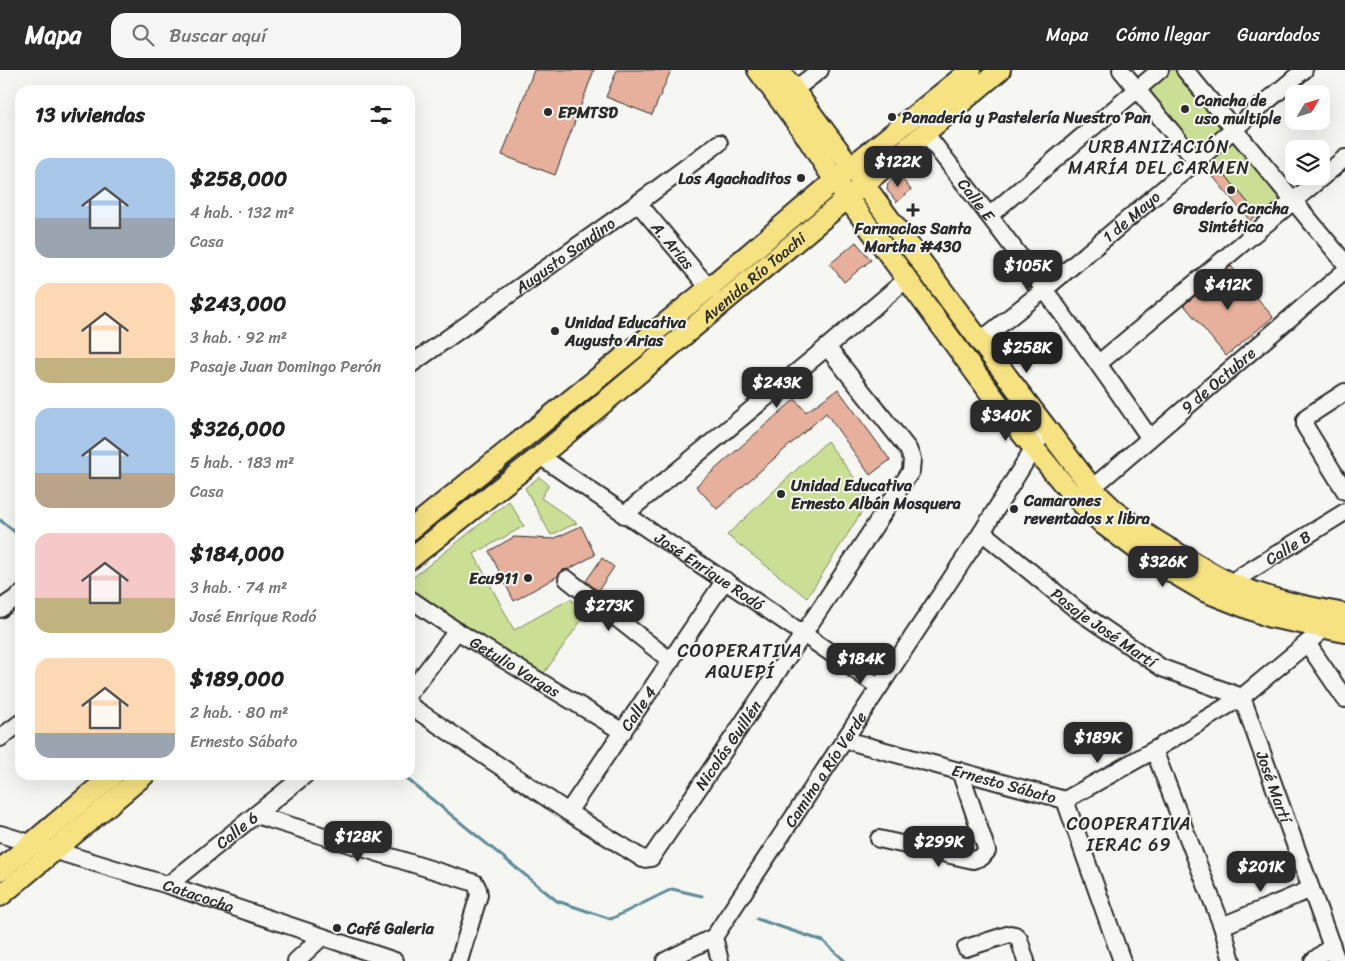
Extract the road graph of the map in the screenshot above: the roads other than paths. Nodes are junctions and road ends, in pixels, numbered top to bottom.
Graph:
1 (758, 70) edge
2 (779, 70) edge
3 (820, 70) edge
4 (971, 70) edge
5 (1000, 70) edge
6 (1122, 70) edge
7 (1160, 70) edge
8 (1185, 70) edge
9 (1304, 70) edge
10 (1137, 89) junction
11 (794, 90) junction
12 (1233, 130) junction
13 (925, 133) junction
14 (719, 143) dead end
15 (1345, 158) edge
16 (1196, 161) junction
17 (851, 167) junction
18 (835, 180) junction
19 (863, 184) junction
20 (848, 197) junction
21 (1294, 201) junction
22 (638, 203) junction
23 (990, 215) junction
24 (1345, 263) edge
25 (1345, 271) edge
26 (908, 278) junction
27 (709, 288) junction
28 (1045, 289) junction
29 (980, 342) junction
30 (827, 347) junction
31 (415, 361) edge
32 (1099, 363) junction
33 (1345, 392) edge
34 (1046, 428) junction
35 (1149, 437) junction
36 (1034, 450) junction
37 (540, 456) junction
38 (1092, 488) junction
39 (1345, 491) edge
40 (1345, 512) edge
41 (624, 514) junction
42 (415, 523) edge
43 (982, 532) junction
44 (415, 555) edge
45 (567, 579) dead end
46 (726, 580) junction
47 (1230, 583) junction
48 (15, 598) edge
49 (415, 602) edge
50 (0, 610) edge
51 (1345, 614) edge
52 (1324, 629) junction
53 (457, 631) junction
54 (1345, 632) edge
55 (804, 633) junction
56 (1307, 643) junction
57 (671, 661) junction
58 (879, 687) junction
59 (415, 695) edge
60 (1242, 697) junction
61 (1345, 698) edge
62 (415, 704) edge
63 (15, 726) edge
64 (623, 732) junction
65 (0, 738) edge
66 (844, 740) junction
67 (1154, 750) junction
68 (960, 771) junction
69 (107, 780) edge
70 (138, 780) edge
71 (299, 780) edge
72 (1066, 800) junction
73 (568, 812) junction
74 (256, 814) junction
75 (0, 834) edge
76 (879, 839) dead end
77 (30, 844) junction
78 (53, 851) junction
79 (0, 870) edge
80 (168, 885) junction
81 (1311, 889) junction
82 (0, 896) edge
83 (1222, 926) junction
84 (322, 937) junction
85 (714, 937) junction
86 (966, 948) dead end
87 (1334, 954) edge
88 (296, 961) edge
89 (395, 961) edge
90 (459, 961) edge
91 (665, 961) edge
92 (720, 961) edge
93 (1026, 961) edge
94 (1122, 961) edge
95 (1232, 961) edge
96 (1313, 961) edge

1 - 18 main road
2 - 11 main road
3 - 11 street
4 - 17 main road, Avenida Río Toachi
5 - 13 main road, Avenida Río Toachi
6 - 10 street
7 - 10 street
8 - 12 street
9 - 12 street, 1 de Mayo
10 - 16 street
10 - 23 street
11 - 17 main road
12 - 16 street, 1 de Mayo
12 - 21 street
13 - 19 main road, Avenida Río Toachi
13 - 23 street, Calle E
14 - 22 street, Augusto Sandino
15 - 21 street
16 - 28 street, 1 de Mayo
17 - 18 main road, Avenida Río Toachi
17 - 19 main road
18 - 20 main road
18 - 27 main road, Avenida Río Toachi
19 - 20 main road, Avenida Río Toachi
19 - 29 main road
20 - 26 main road
20 - 37 main road, Avenida Río Toachi
21 - 24 street
21 - 32 street
22 - 27 street, A. Arias
22 - 31 street, Augusto Sandino
23 - 28 street, Calle E
25 - 35 street, 9 de Octubre
26 - 30 street
26 - 36 main road
27 - 42 main road, Avenida Río Toachi
28 - 29 street, 1 de Mayo
28 - 32 street, Calle E
29 - 34 main road
30 - 41 street
30 - 55 street, Nicolás Guillén
32 - 35 street, Calle E
33 - 39 street
34 - 36 street, Camino a Río Verde
34 - 38 main road
35 - 38 street, 9 de Octubre
36 - 43 street, Camino a Río Verde
36 - 52 main road
37 - 41 street, José Enrique Rodó
37 - 44 main road, Avenida Río Toachi
38 - 47 main road
40 - 47 street, Calle B
41 - 46 street, José Enrique Rodó
43 - 58 street, Camino a Río Verde
43 - 60 street, Pasaje José Martí
45 - 57 street
46 - 55 street, José Enrique Rodó
46 - 57 street, Calle 4
47 - 51 main road
48 - 50 street
49 - 53 street, Getulio Vargas
52 - 54 main road
52 - 56 street, Ernesto Sábato
53 - 59 street
53 - 64 street, Getulio Vargas
55 - 58 street, José Enrique Rodó
55 - 73 street, Nicolás Guillén
56 - 60 street, Ernesto Sábato
56 - 61 street
57 - 64 street, Calle 4
58 - 66 street, Camino a Río Verde
60 - 67 street, Ernesto Sábato
60 - 81 street, José Martí
62 - 73 street, Nicolás Guillén
63 - 65 street
64 - 73 street, Calle 4
66 - 68 street, Ernesto Sábato
66 - 85 street, Camino a Río Verde
67 - 72 street, Ernesto Sábato
67 - 83 street
68 - 72 street, Ernesto Sábato
68 - 76 street
69 - 77 main road
70 - 78 main road
71 - 74 street, Calle 6
72 - 94 street
74 - 80 street, Calle 6
74 - 90 street
75 - 77 street, Catacocha
77 - 78 street, Catacocha
77 - 79 main road
78 - 80 street, Catacocha
78 - 82 main road
80 - 84 street, Catacocha
81 - 83 street
81 - 87 street, José Martí
83 - 95 street
84 - 88 street
84 - 89 street, Catacocha
85 - 91 street
85 - 92 street
86 - 93 street
87 - 96 street

